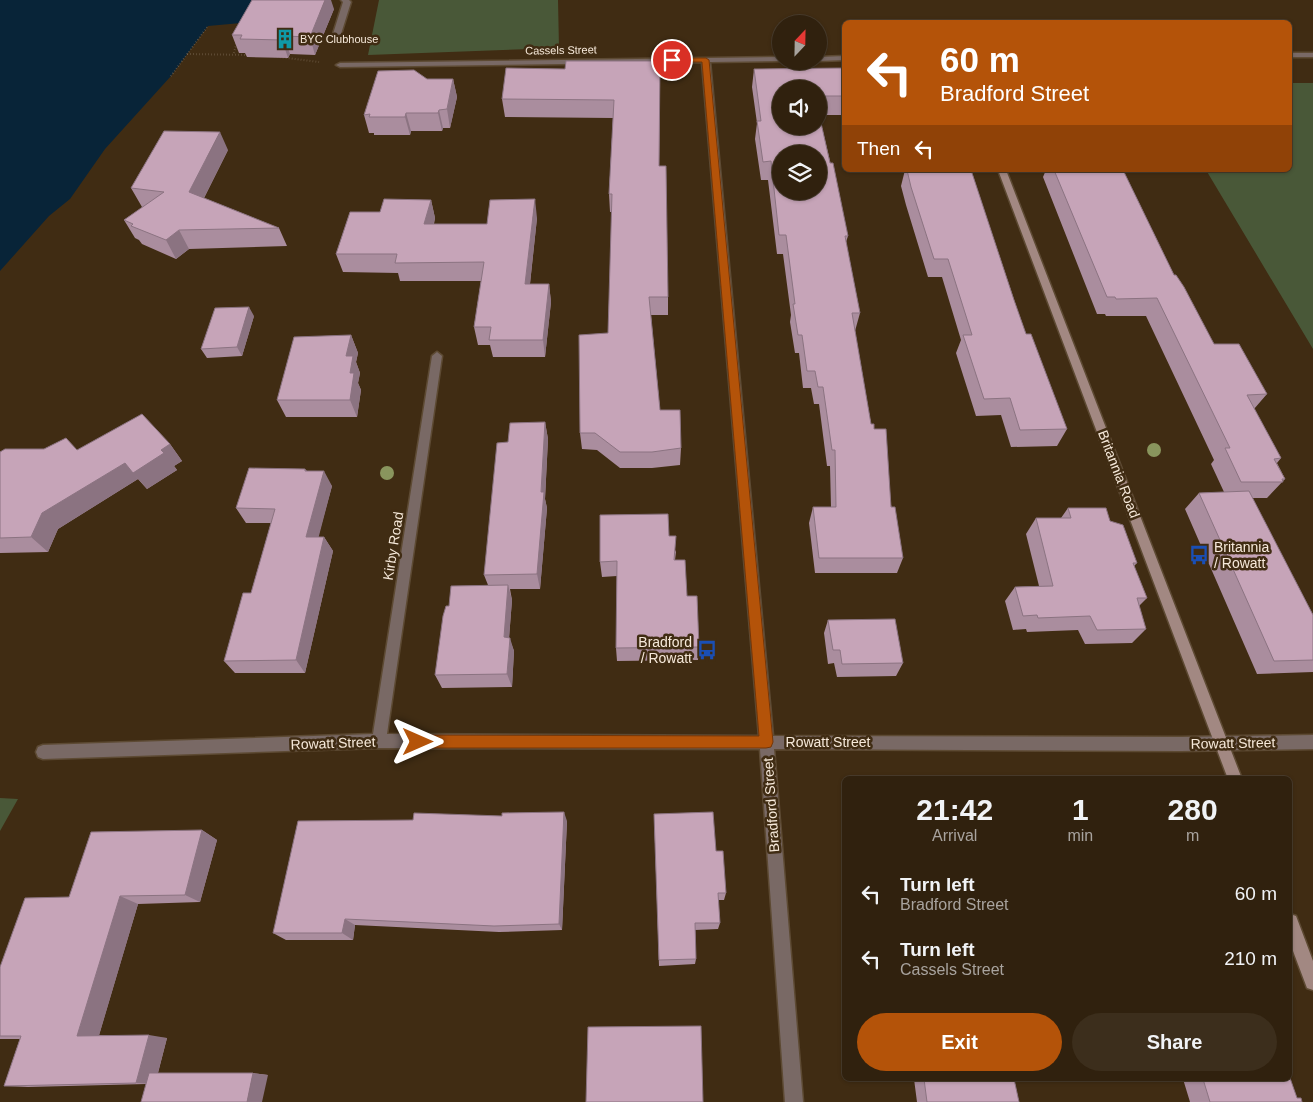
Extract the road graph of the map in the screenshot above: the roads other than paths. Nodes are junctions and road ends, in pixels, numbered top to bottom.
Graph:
1 (345, 0) edge
2 (337, 34) dead end
3 (1292, 55) edge
4 (1313, 55) edge
5 (842, 58) edge
6 (772, 59) edge
7 (828, 59) edge
8 (706, 60) junction
9 (340, 65) road end
10 (1003, 172) edge
11 (438, 356) dead end
12 (379, 742) junction
13 (766, 742) junction
14 (1313, 742) edge
15 (1222, 744) junction
16 (44, 752) dead end
17 (1234, 776) edge
18 (1292, 927) edge
19 (1313, 982) edge
20 (794, 1102) edge

1 - 2 street
3 - 4 street
5 - 7 street
6 - 8 street, Cassels Street
8 - 9 street, Cassels Street
8 - 13 street, Bradford Street
10 - 15 street, Britannia Road
11 - 12 street, Kirby Road
12 - 13 street, Rowatt Street
12 - 16 street, Rowatt Street
13 - 15 street, Rowatt Street
13 - 20 street, Bradford Street
14 - 15 street, Rowatt Street
15 - 17 street, Britannia Road
18 - 19 street

